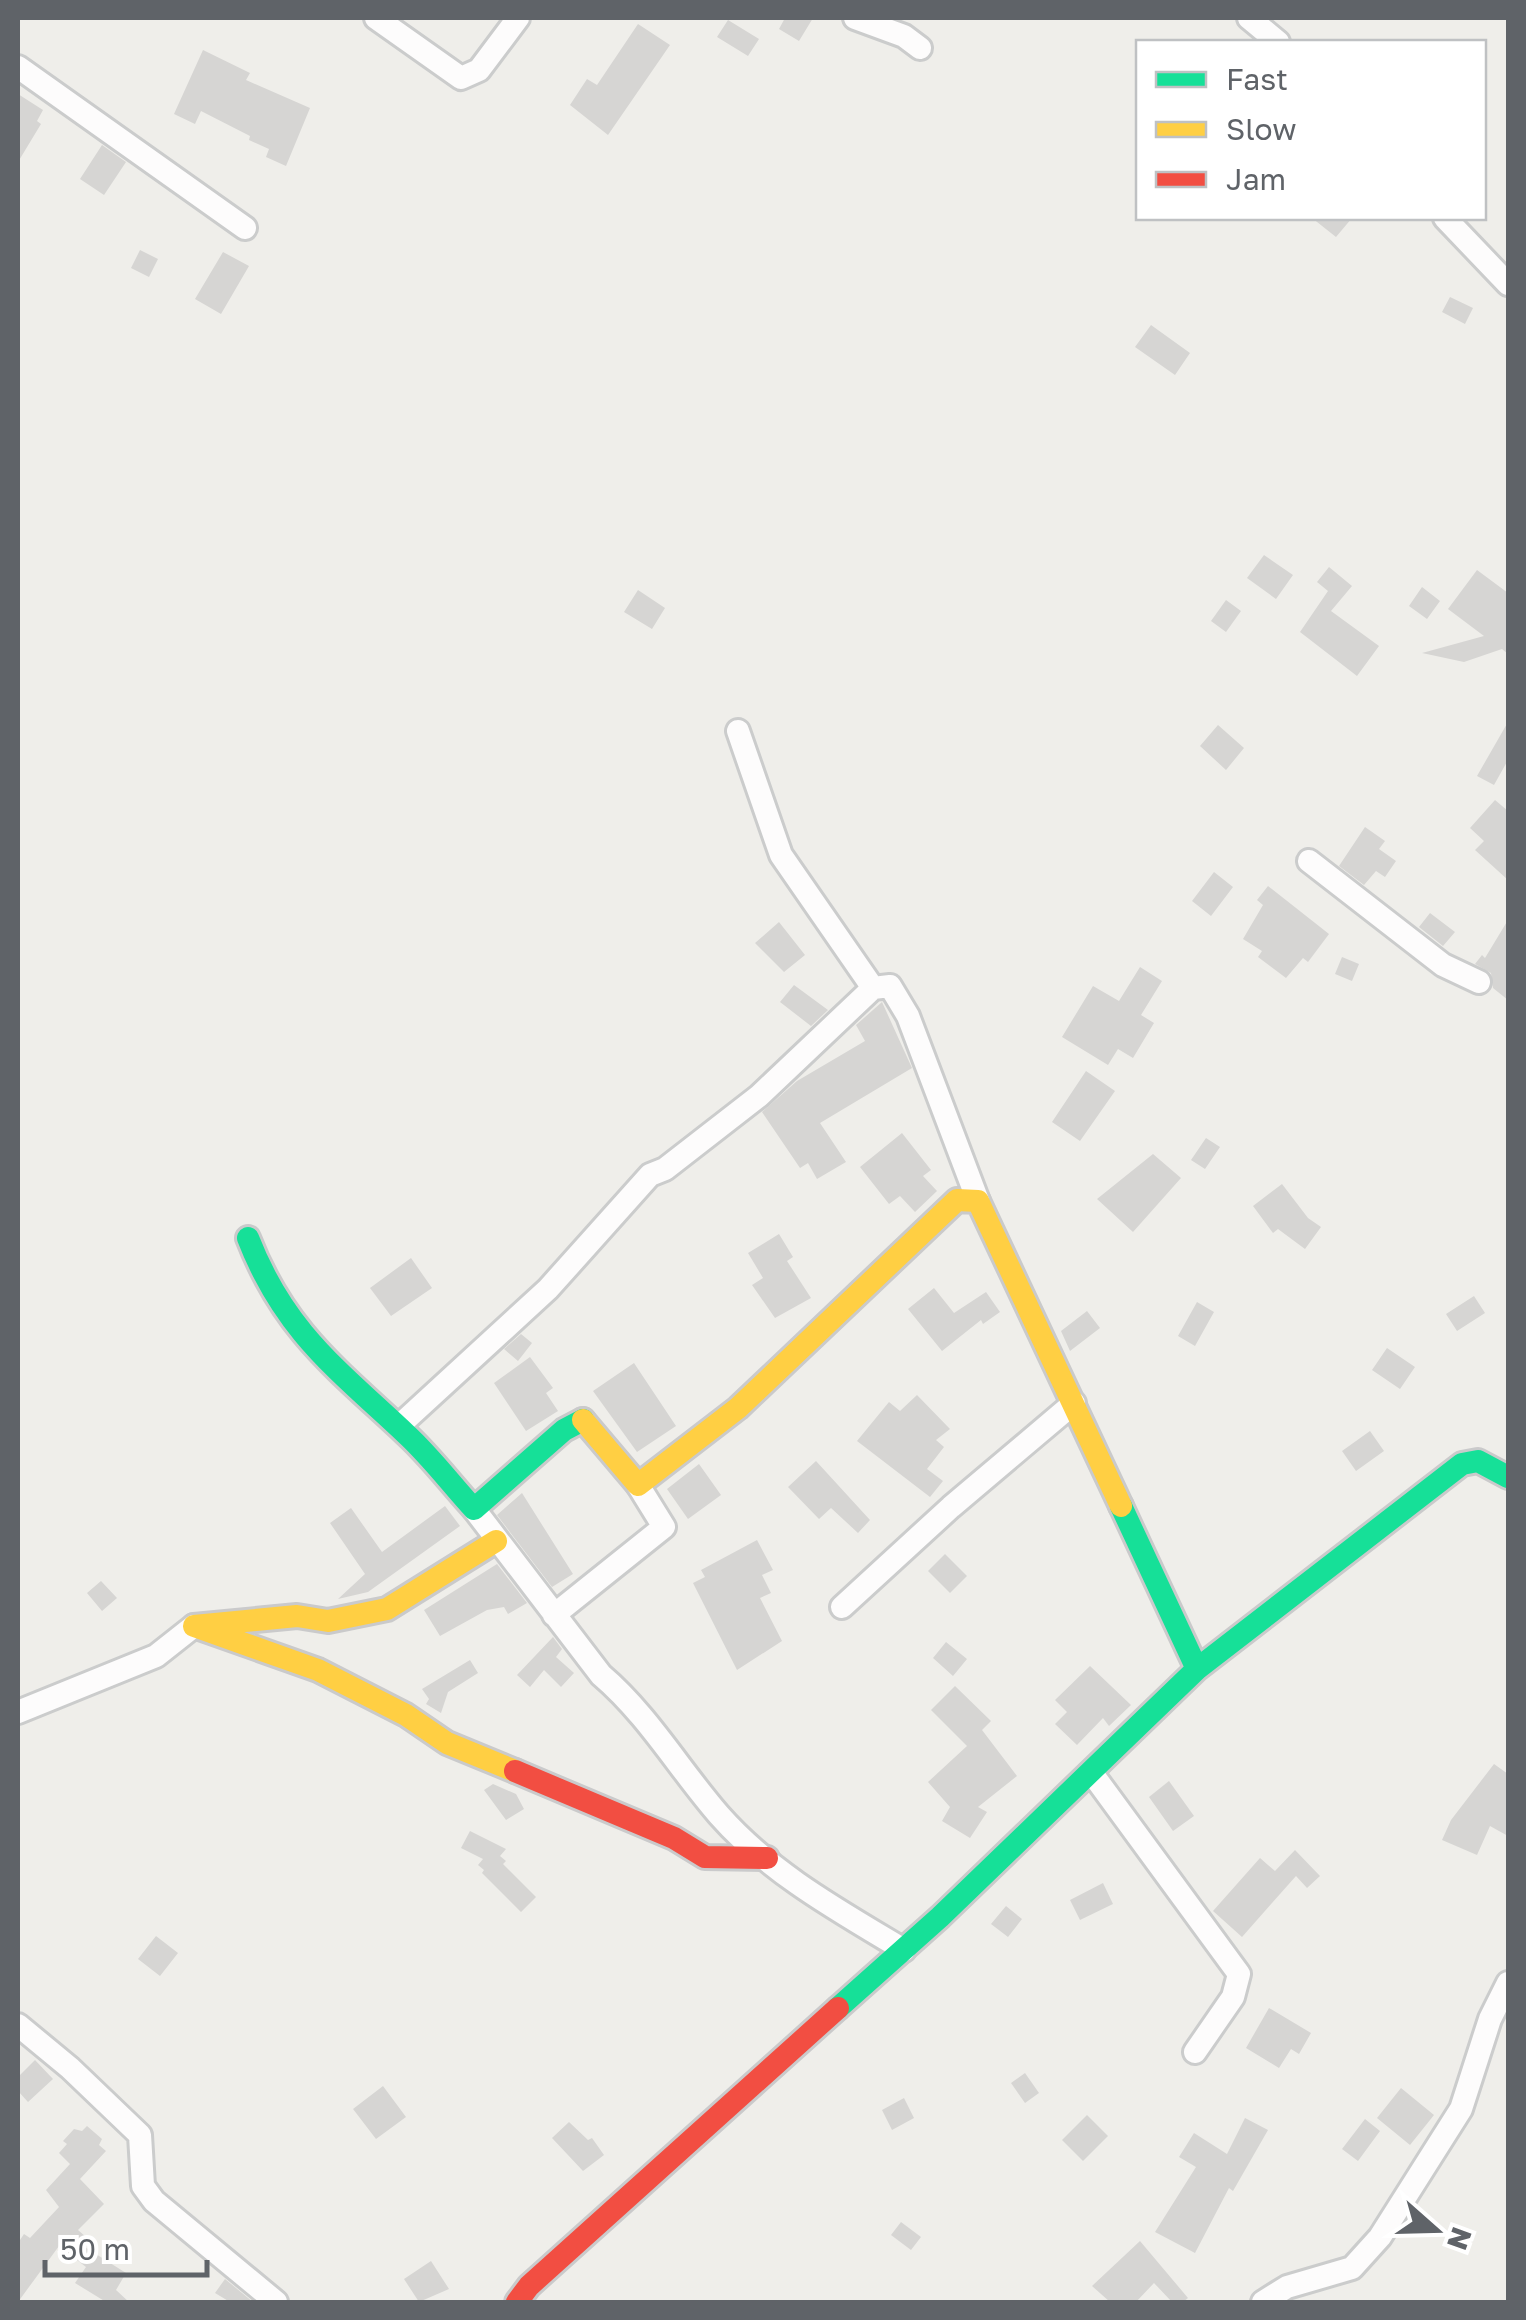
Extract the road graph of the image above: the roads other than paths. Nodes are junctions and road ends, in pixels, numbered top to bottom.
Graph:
1 (376, 18) edge
2 (518, 18) edge
3 (855, 18) edge
4 (1250, 18) edge
5 (1276, 40) edge
6 (920, 48) dead end
7 (18, 66) edge
8 (1447, 220) edge
9 (245, 228) dead end
10 (1508, 284) edge
11 (738, 732) dead end
12 (1309, 861) dead end
13 (1479, 982) dead end
14 (874, 988) junction
15 (978, 1201) junction
16 (248, 1238) dead end
17 (1074, 1403) junction
18 (401, 1424) junction
19 (1508, 1477) edge
20 (638, 1485) junction
21 (474, 1509) junction
22 (496, 1541) junction
23 (842, 1607) dead end
24 (554, 1615) junction
25 (194, 1626) junction
26 (1197, 1669) junction
27 (18, 1712) edge
28 (1091, 1772) junction
29 (766, 1858) junction
30 (904, 1950) junction
31 (1508, 1982) edge
32 (18, 2026) edge
33 (1195, 2052) dead end
34 (276, 2302) edge
35 (516, 2302) edge
36 (1262, 2302) edge

1 - 2 street
3 - 6 street
4 - 5 street
7 - 9 street
8 - 10 street
11 - 14 street
12 - 13 street
14 - 15 street
14 - 18 street
15 - 17 street
15 - 20 street
16 - 18 street
17 - 23 street
17 - 26 street
18 - 21 street
19 - 26 street
20 - 21 street
20 - 24 street
21 - 22 street
22 - 24 street
22 - 25 street
24 - 29 street
25 - 27 street
25 - 29 street
26 - 28 street
28 - 30 street
28 - 33 street
29 - 30 street
30 - 35 street
31 - 36 street
32 - 34 street

